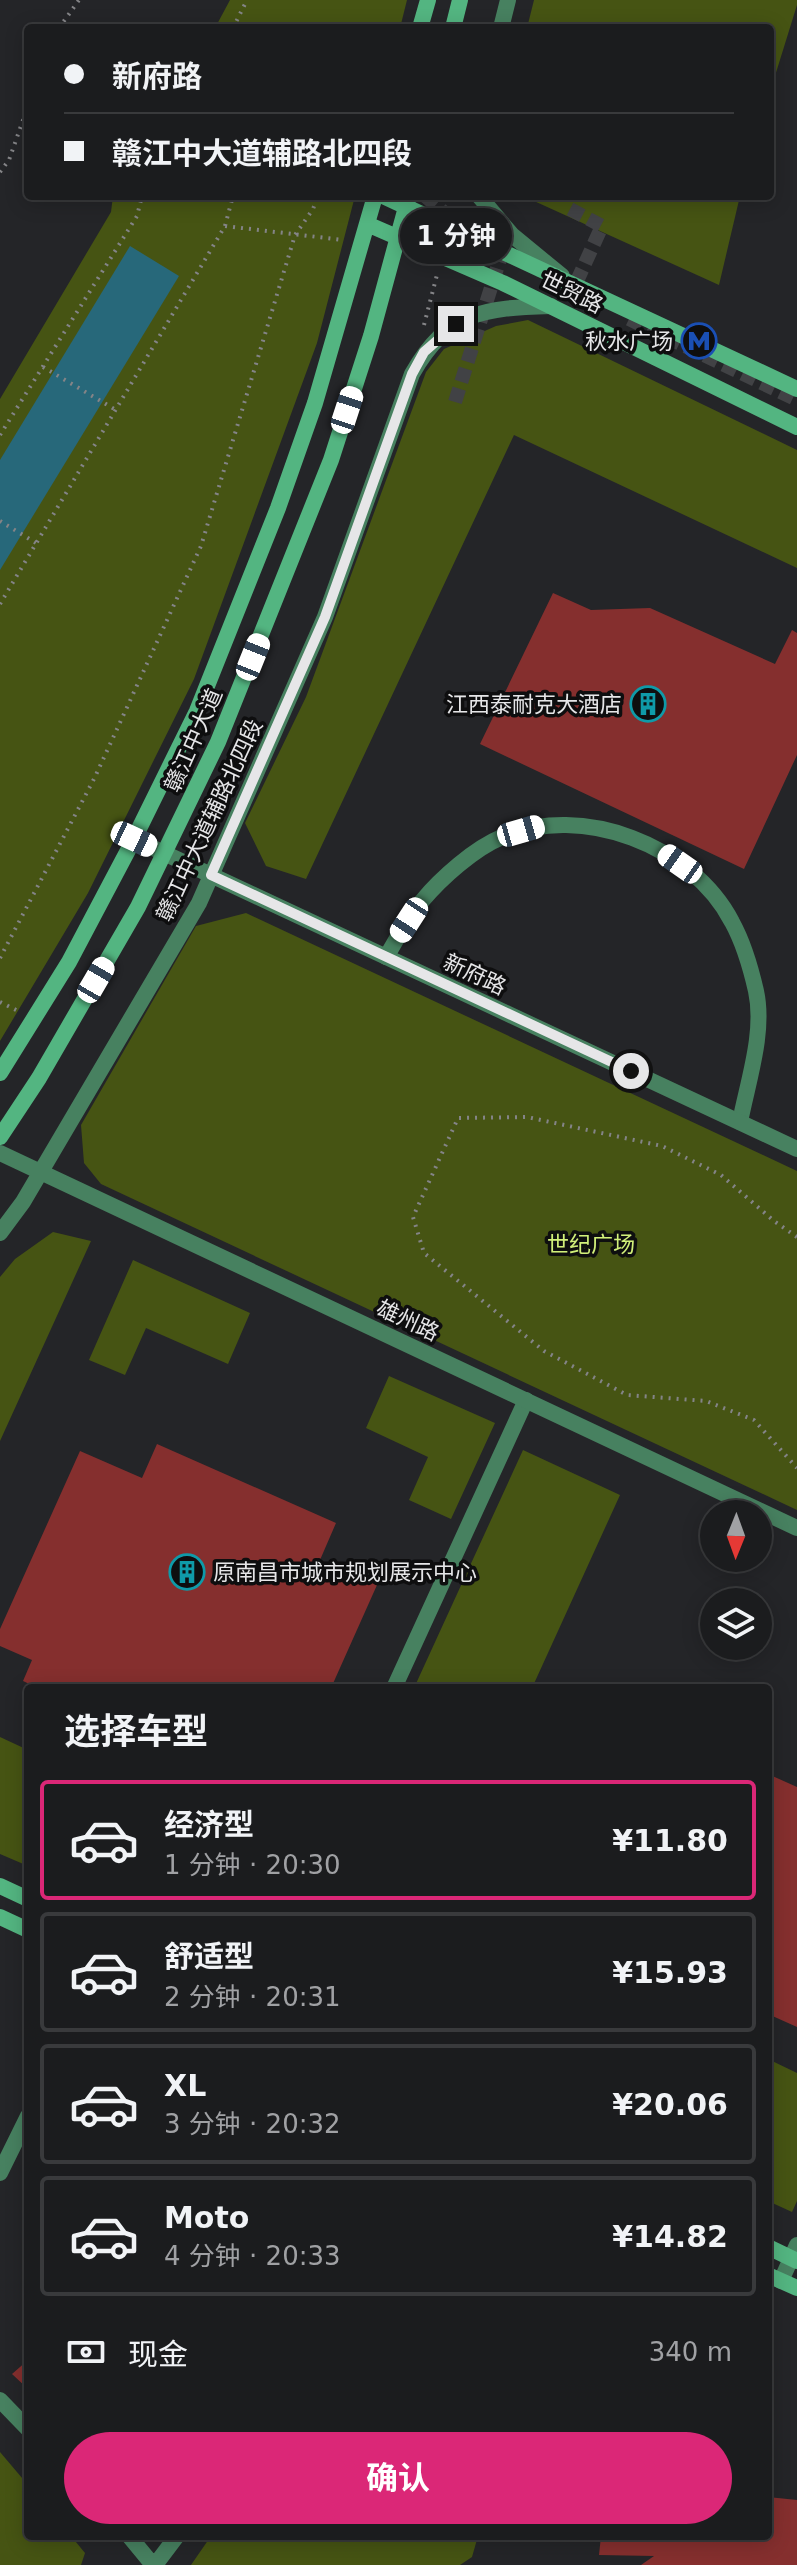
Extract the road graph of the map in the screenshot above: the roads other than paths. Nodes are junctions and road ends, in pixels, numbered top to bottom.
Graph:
1 (428, 0) edge
2 (460, 0) edge
3 (508, 0) edge
4 (421, 24) edge
5 (454, 24) edge
6 (502, 24) edge
7 (374, 200) edge
8 (482, 200) edge
9 (407, 201) edge
10 (367, 224) junction
11 (398, 237) junction
12 (573, 285) junction
13 (551, 306) junction
14 (797, 389) edge
15 (797, 427) edge
16 (134, 839) junction
17 (164, 853) junction
18 (211, 875) junction
19 (386, 957) junction
20 (0, 1073) edge
21 (740, 1122) junction
22 (0, 1137) edge
23 (797, 1149) edge
24 (0, 1153) edge
25 (41, 1172) junction
26 (0, 1233) edge
27 (526, 1400) junction
28 (797, 1528) edge
29 (396, 1684) edge
30 (0, 1886) edge
31 (24, 1897) edge
32 (0, 1917) edge
33 (24, 1928) edge
34 (24, 2124) edge
35 (0, 2173) edge
36 (772, 2248) edge
37 (795, 2255) edge
38 (775, 2278) edge
39 (797, 2288) edge
40 (0, 2400) edge
41 (24, 2425) edge
42 (132, 2540) edge
43 (174, 2540) edge
44 (187, 2540) edge
45 (154, 2565) edge
46 (168, 2565) edge

1 - 4 main road
2 - 5 main road
3 - 6 street
7 - 10 main road, 赣江中大道
8 - 12 street
9 - 11 main road, 赣江中大道
9 - 12 main road, 世贸路
10 - 11 main road, 世贸路
10 - 16 main road, 赣江中大道
11 - 13 main road, 世贸路
11 - 17 main road, 赣江中大道
12 - 14 main road, 世贸路
13 - 15 main road, 世贸路
13 - 18 street, 赣江中大道辅路北四段
16 - 17 street, 新府路
16 - 20 main road, 赣江中大道
17 - 18 street, 新府路
17 - 22 main road, 赣江中大道
18 - 19 street, 新府路
18 - 25 street, 赣江中大道辅路北四段
19 - 21 street, 新府路
19 - 21 street
21 - 23 street, 新府路
24 - 25 street, 雄州路
25 - 26 street, 赣江中大道辅路北四段
25 - 27 street, 雄州路
27 - 28 street, 雄州路
27 - 29 street
30 - 31 main road
32 - 33 main road
34 - 35 street
36 - 37 main road
37 - 38 street
38 - 39 main road
40 - 41 street
42 - 45 street
43 - 45 street
44 - 46 street

